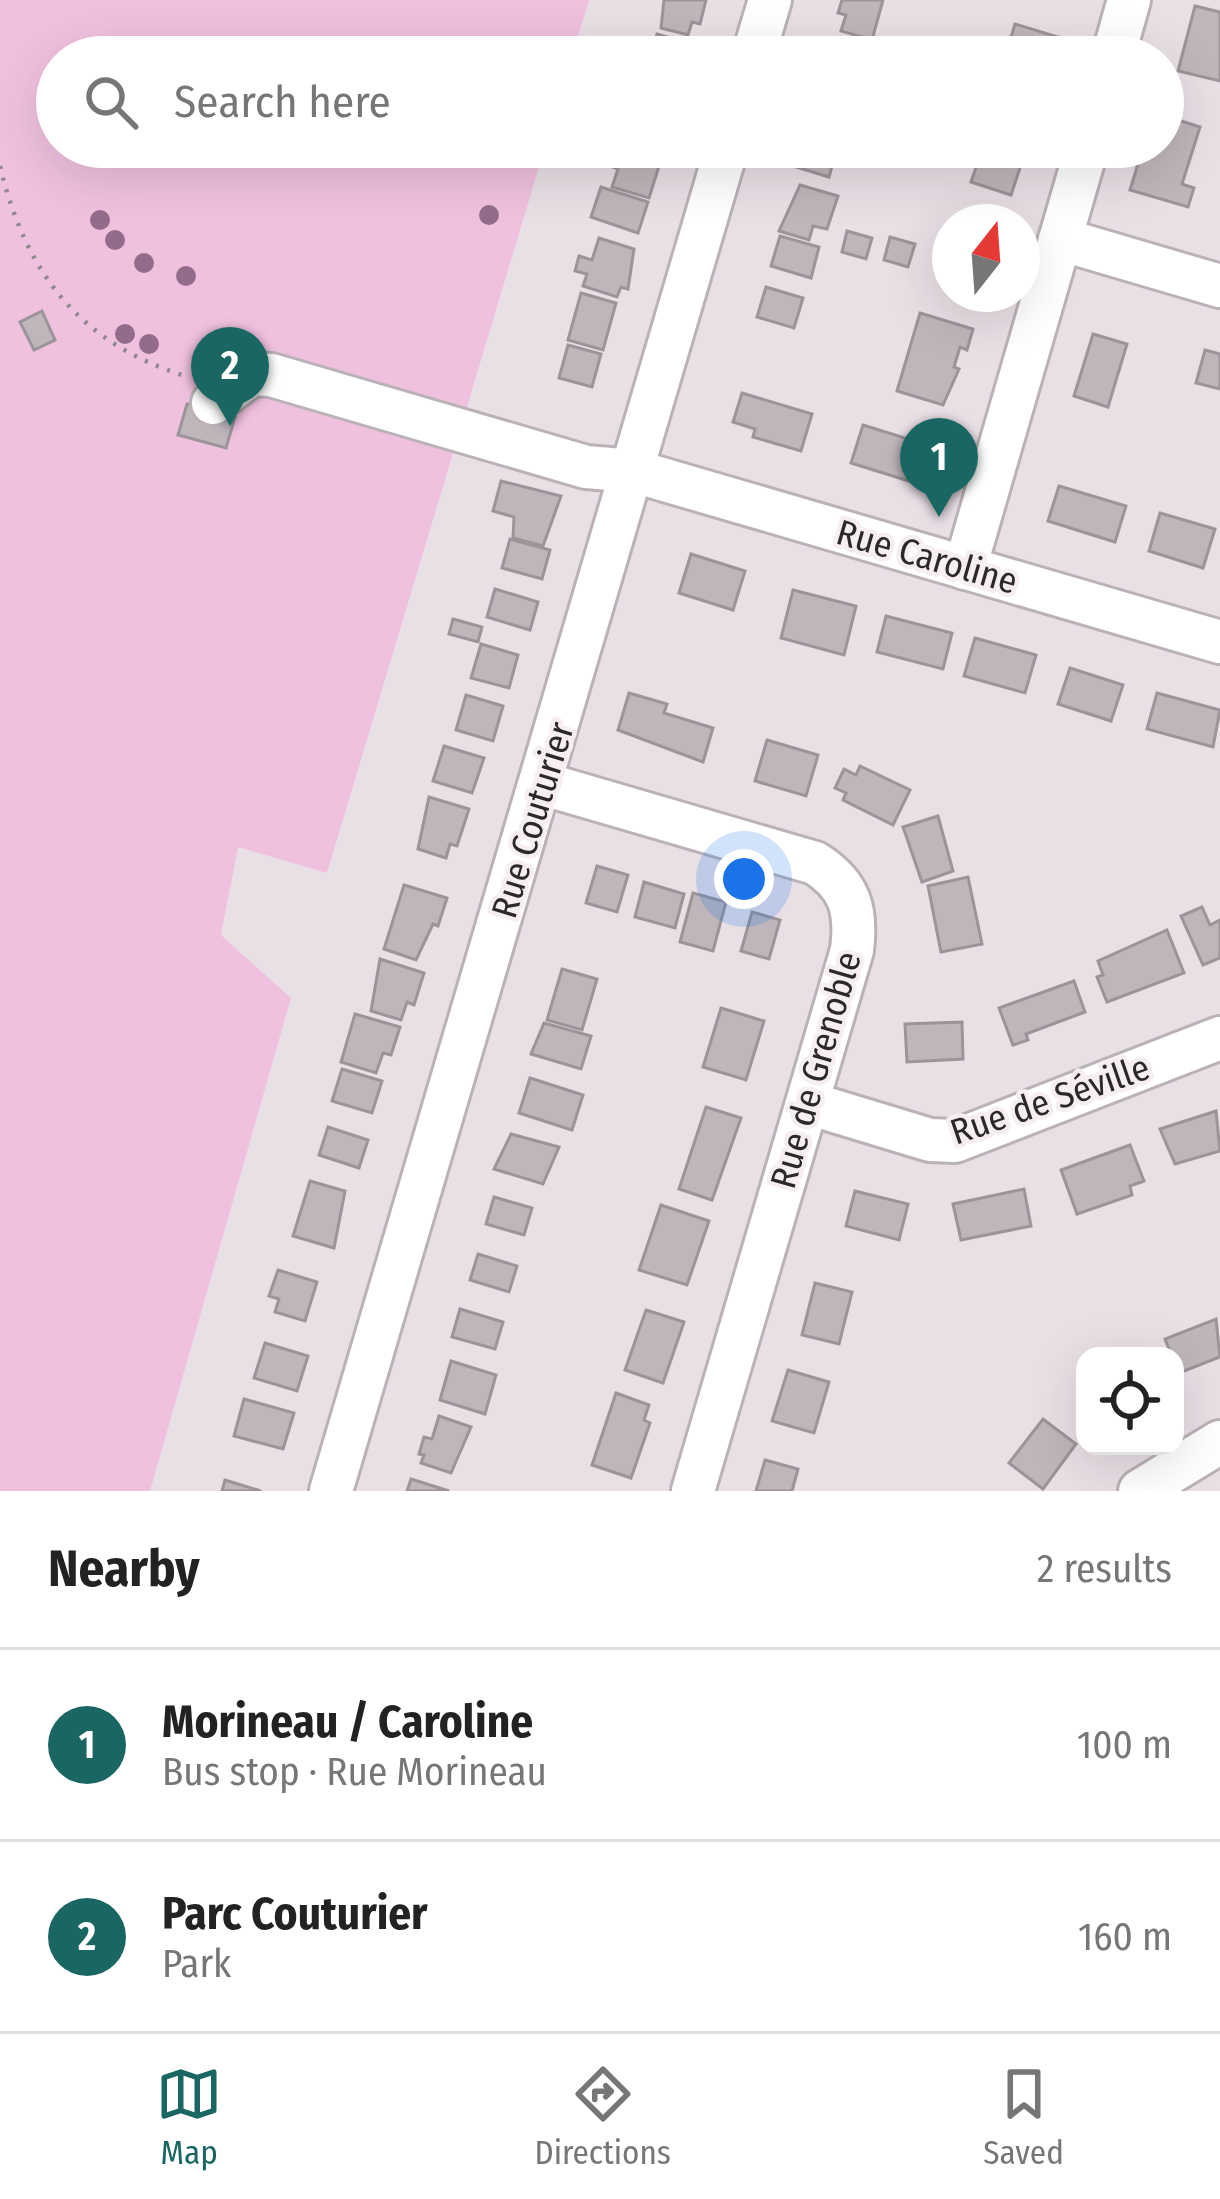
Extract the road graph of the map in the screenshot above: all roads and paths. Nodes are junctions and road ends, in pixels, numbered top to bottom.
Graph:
1 (770, 0) edge
2 (1129, 0) edge
3 (759, 36) edge
4 (1119, 36) edge
5 (0, 166) edge
6 (722, 168) edge
7 (1081, 168) edge
8 (1060, 239) junction
9 (1220, 286) edge
10 (220, 396) joint
11 (634, 471) junction
12 (964, 568) junction
13 (1220, 643) edge
14 (544, 784) junction
15 (1220, 1038) edge
16 (808, 1103) junction
17 (1220, 1442) edge
18 (331, 1491) edge
19 (692, 1491) edge
20 (1140, 1491) edge

1 - 3 street
2 - 4 street
5 - 10 path
6 - 11 street, Rue Couturier
7 - 8 street
8 - 9 street
8 - 12 street
10 - 11 street, Rue Caroline
11 - 12 street, Rue Caroline
11 - 14 street, Rue Couturier
12 - 13 street, Rue Caroline
14 - 16 street, Rue de Grenoble
14 - 18 street, Rue Couturier
15 - 16 street, Rue de Séville
16 - 19 street, Rue de Grenoble
17 - 20 street

